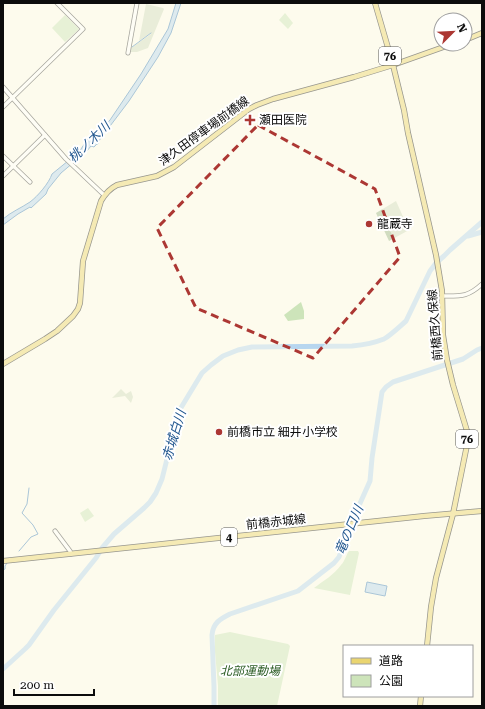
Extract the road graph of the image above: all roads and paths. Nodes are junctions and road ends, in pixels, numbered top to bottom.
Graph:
1 (57, 3) edge
2 (137, 3) edge
3 (374, 3) edge
4 (433, 51) edge
5 (128, 53) dead end
6 (393, 65) junction
7 (3, 87) edge
8 (12, 98) junction
9 (3, 107) edge
10 (45, 135) junction
11 (3, 156) edge
12 (13, 166) junction
13 (3, 176) edge
14 (30, 182) dead end
15 (104, 195) junction
16 (482, 284) edge
17 (443, 296) junction
18 (3, 364) edge
19 (482, 511) edge
20 (453, 514) junction
21 (55, 531) dead end
22 (71, 554) junction
23 (3, 561) edge
24 (427, 645) edge

1 - 8 street
2 - 5 street
3 - 6 main road, 前橋西久保線 / 76
4 - 6 main road, 津久田停車場前橋線
6 - 15 main road, 津久田停車場前橋線
6 - 17 main road, 前橋西久保線 / 76
7 - 8 street
8 - 9 street
8 - 10 street
10 - 12 street
10 - 15 street
11 - 12 street
12 - 13 street
12 - 14 street
15 - 18 main road
16 - 17 street
17 - 20 main road, 前橋西久保線 / 76
19 - 20 main road, 前橋赤城線 / 4
20 - 22 main road, 前橋赤城線 / 4
20 - 24 main road, 前橋西久保線 / 76
21 - 22 street
22 - 23 main road, 4

